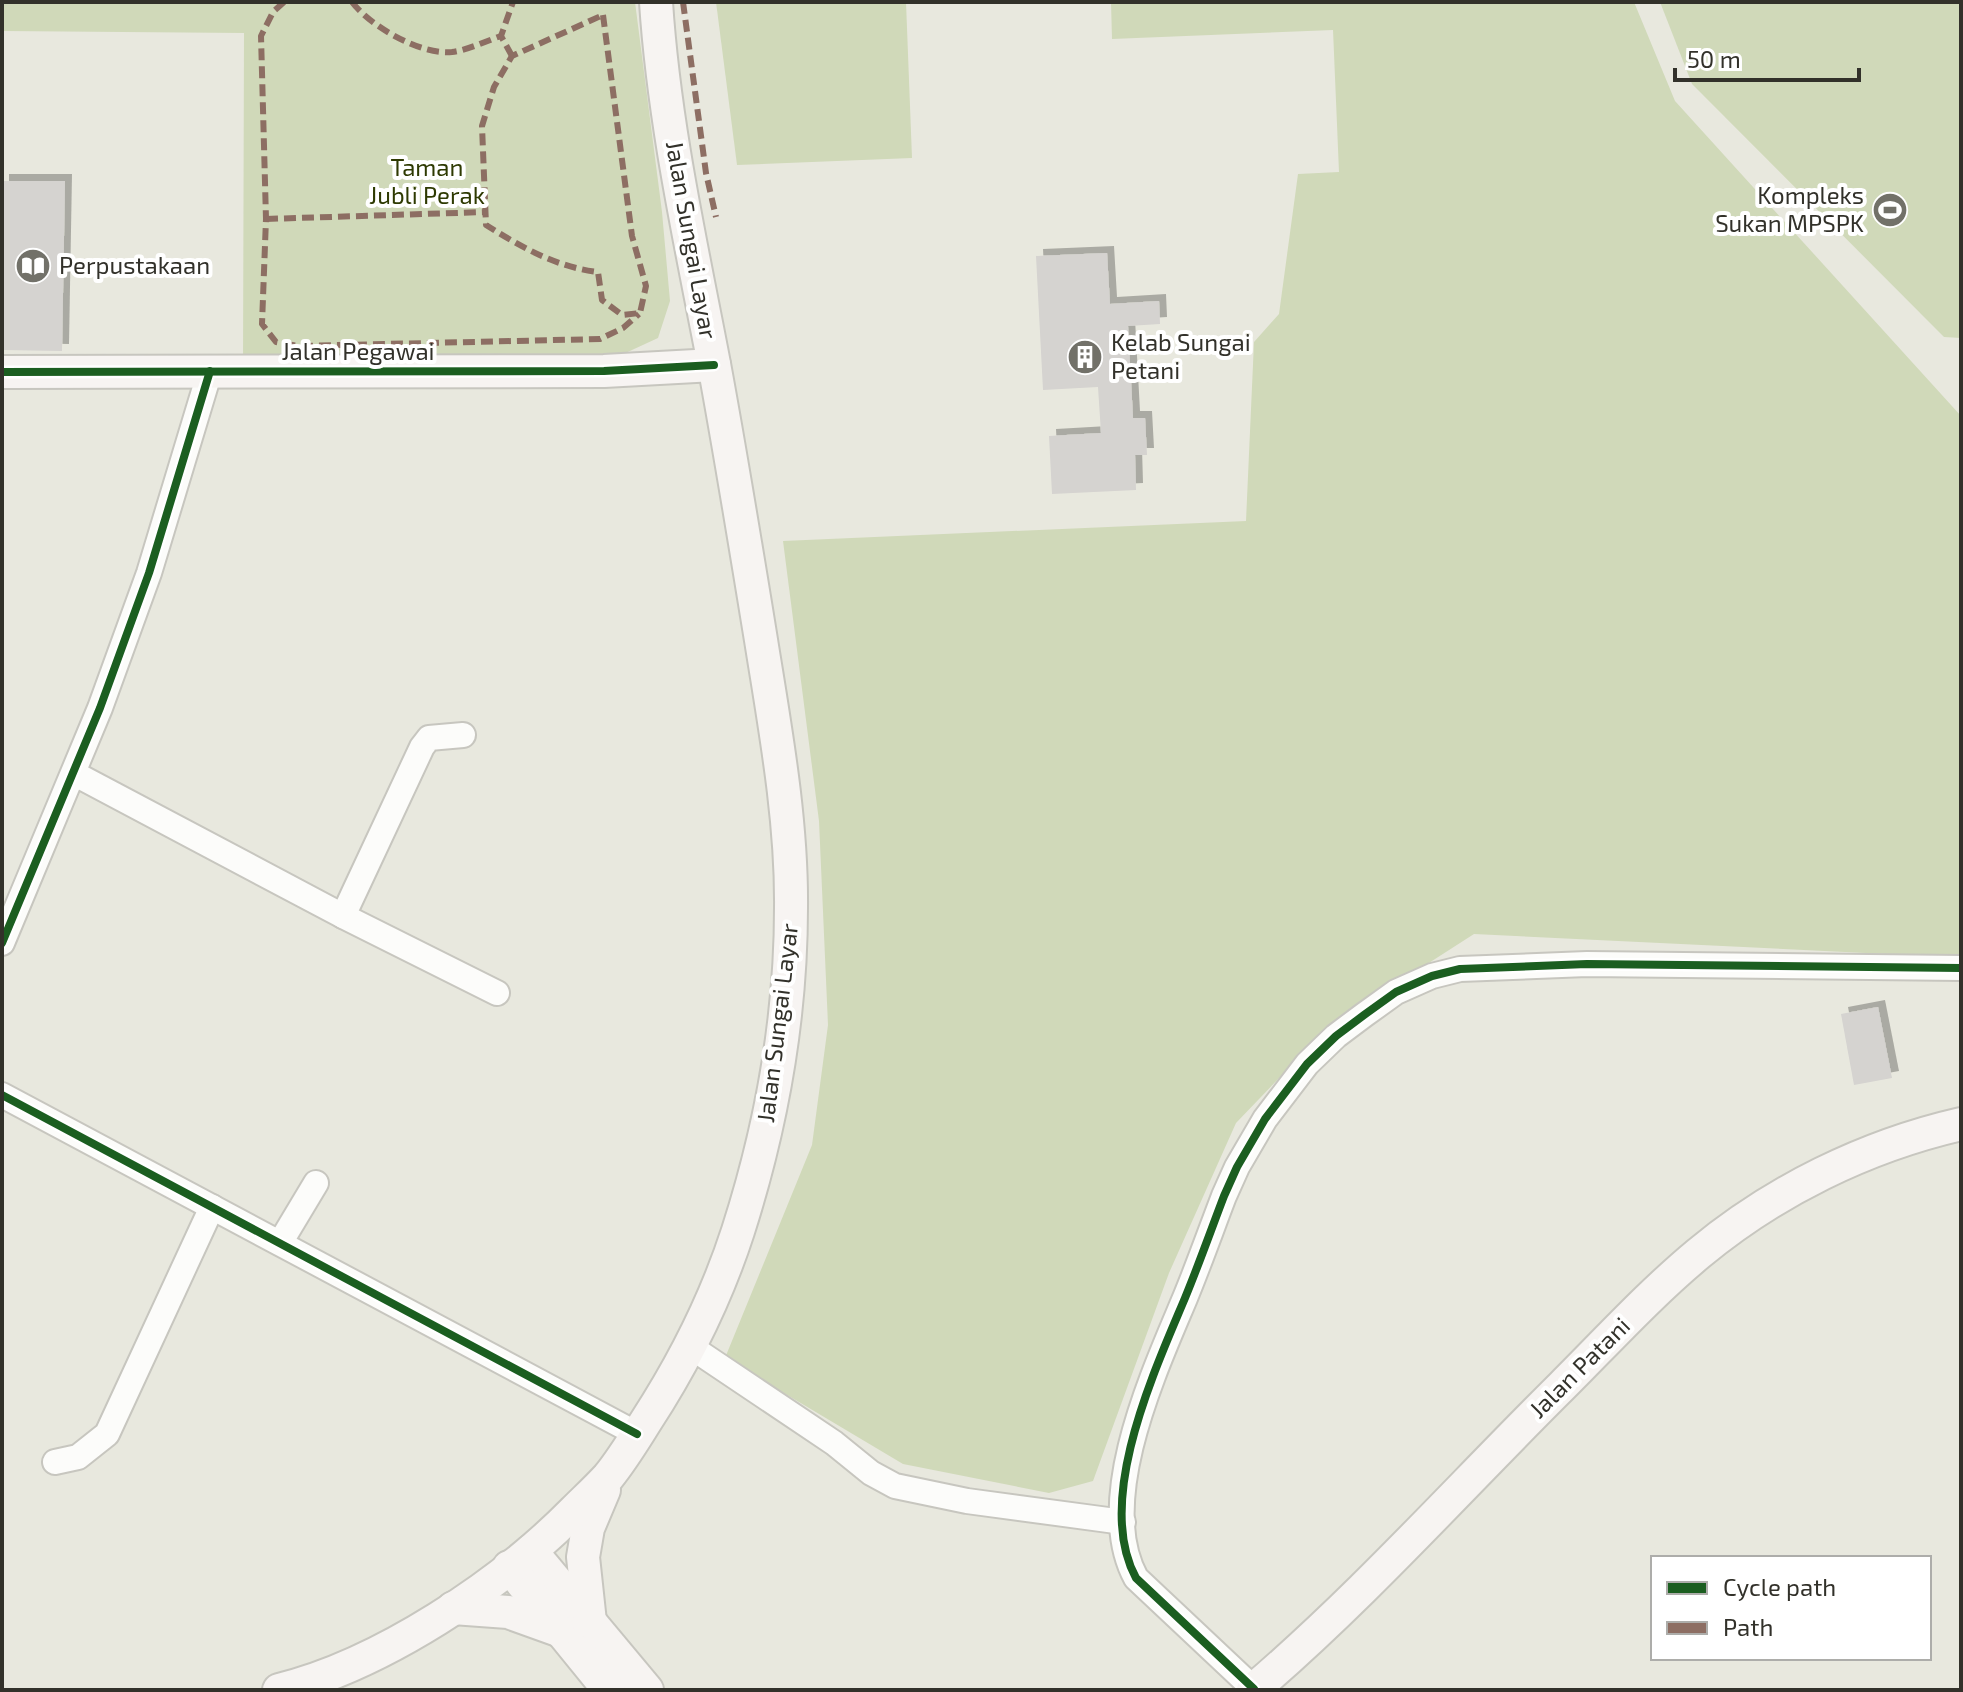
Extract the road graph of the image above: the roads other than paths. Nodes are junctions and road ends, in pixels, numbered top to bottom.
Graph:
1 (656, 2) edge
2 (714, 365) junction
3 (210, 371) junction
4 (2, 372) edge
5 (463, 735) dead end
6 (75, 774) junction
7 (343, 916) junction
8 (2, 943) edge
9 (1961, 968) edge
10 (497, 993) dead end
11 (2, 1095) edge
12 (1961, 1124) edge
13 (316, 1183) dead end
14 (212, 1207) junction
15 (280, 1243) junction
16 (691, 1347) junction
17 (637, 1434) junction
18 (55, 1462) dead end
19 (609, 1476) junction
20 (1123, 1522) junction
21 (520, 1559) junction
22 (453, 1608) junction
23 (576, 1627) junction
24 (1253, 1689) edge
25 (279, 1690) edge
26 (609, 1690) edge
27 (647, 1690) edge

1 - 2 main road, Jalan Sungai Layar
2 - 3 main road, Jalan Pegawai
2 - 16 main road, Jalan Sungai Layar
3 - 4 main road, Jalan Pegawai
3 - 6 street
5 - 7 street
6 - 7 street
6 - 8 street
7 - 10 street
9 - 20 street
11 - 14 street
12 - 24 main road, Jalan Patani
13 - 15 street
14 - 15 street
14 - 18 street
15 - 17 street
16 - 17 main road, Jalan Sungai Layar
16 - 20 street
17 - 19 main road, Jalan Sungai Layar
19 - 21 main road, Jalan Sungai Layar
19 - 23 main road
20 - 24 street
21 - 22 main road, Jalan Sungai Layar
21 - 23 main road
22 - 23 main road
22 - 25 main road, Jalan Sungai Layar
23 - 26 main road
23 - 27 main road

